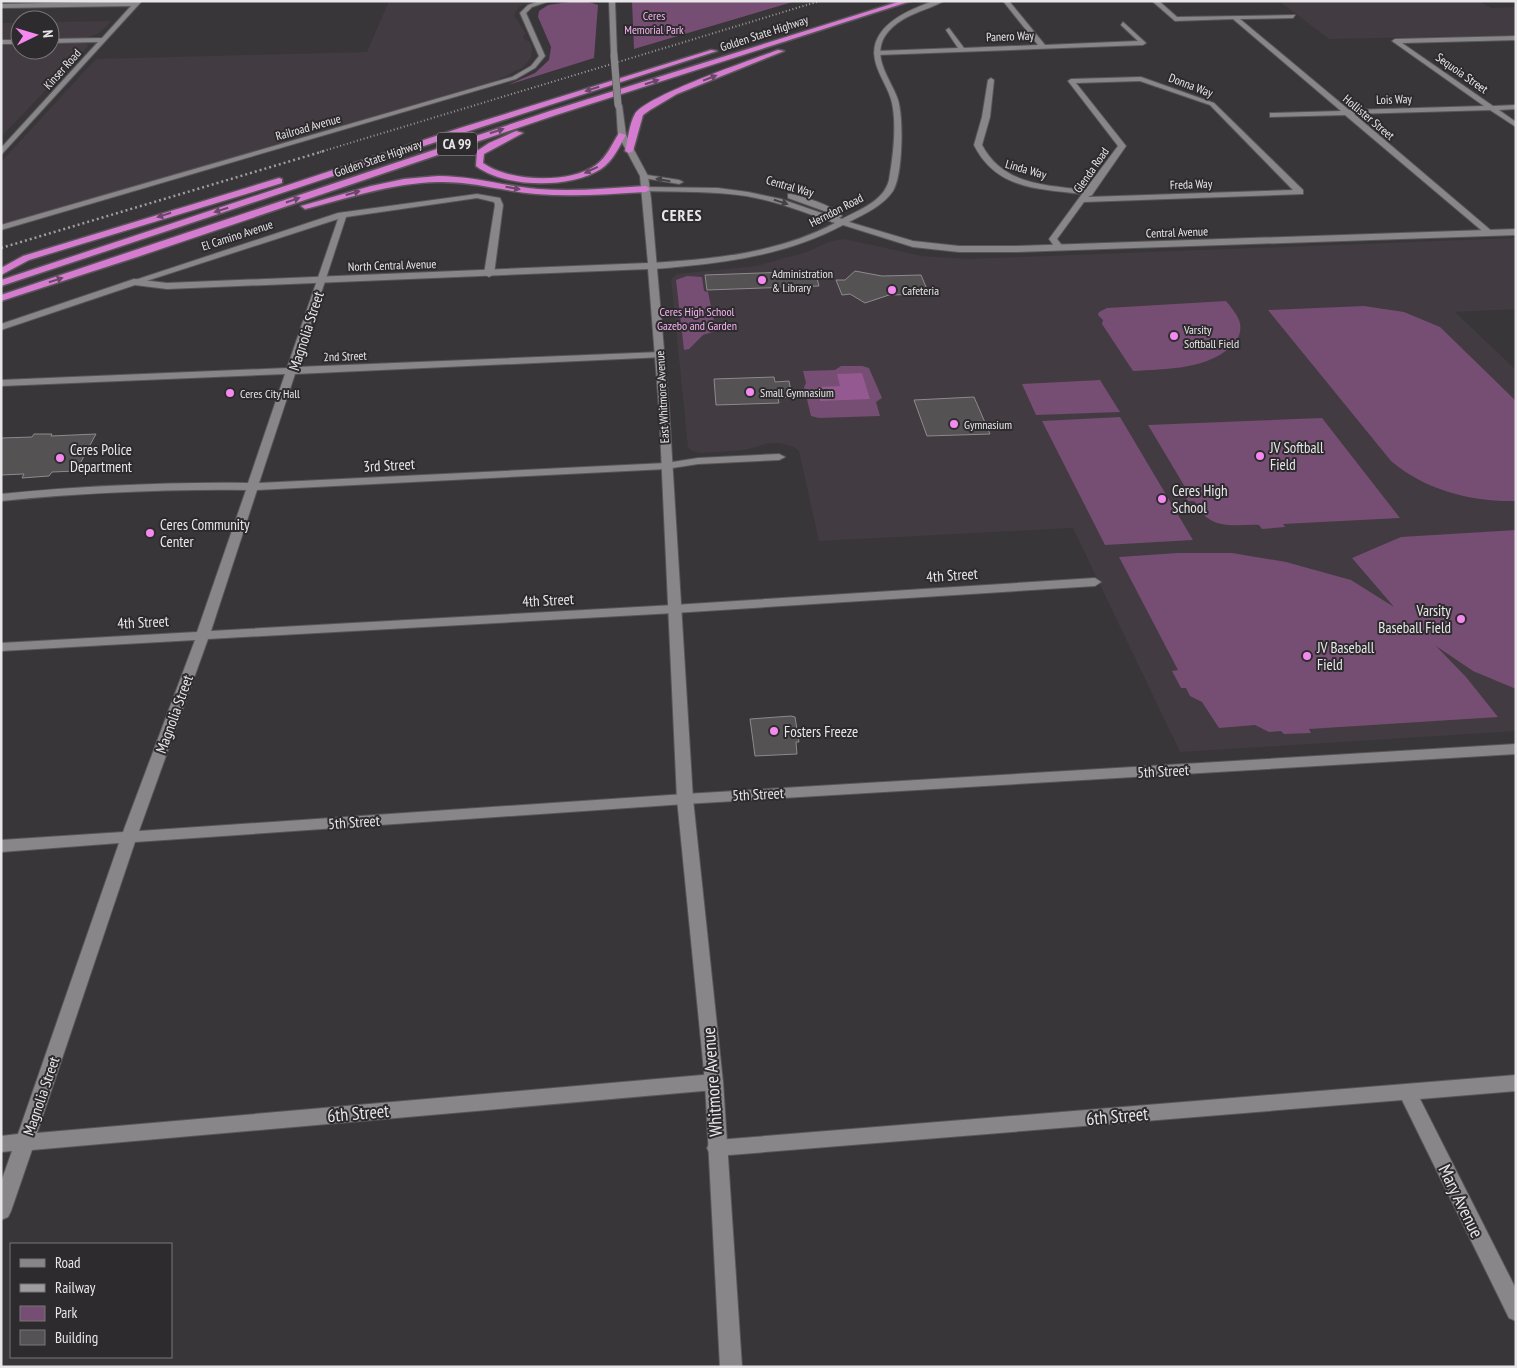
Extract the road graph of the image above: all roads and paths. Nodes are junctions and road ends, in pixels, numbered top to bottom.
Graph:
1 (547, 1) edge
2 (612, 1) edge
3 (907, 1) edge
4 (941, 1) edge
5 (1006, 1) edge
6 (1155, 1) edge
7 (138, 2) edge
8 (1, 6) edge
9 (1293, 16) dead end
10 (1235, 18) junction
11 (1123, 24) dead end
12 (949, 30) dead end
13 (1516, 38) edge
14 (103, 40) junction
15 (60, 41) edge
16 (1043, 46) junction
17 (724, 48) dead end
18 (962, 49) junction
19 (877, 53) junction
20 (991, 80) dead end
21 (1071, 81) joint
22 (588, 102) junction
23 (1516, 107) edge
24 (1491, 108) junction
25 (1346, 112) junction
26 (1273, 115) dead end
27 (1516, 125) edge
28 (463, 130) junction
29 (622, 134) junction
30 (629, 151) junction
31 (1, 153) edge
32 (644, 176) junction
33 (646, 189) junction
34 (1300, 192) joint
35 (1086, 196) junction
36 (341, 216) junction
37 (844, 222) junction
38 (1, 228) edge
39 (1516, 232) edge
40 (1490, 233) junction
41 (1060, 248) junction
42 (137, 254) junction
43 (651, 266) junction
44 (1, 272) edge
45 (489, 274) junction
46 (322, 280) junction
47 (134, 282) junction
48 (1, 283) edge
49 (6, 296) edge
50 (1, 327) edge
51 (660, 355) junction
52 (293, 370) junction
53 (1, 383) edge
54 (779, 457) dead end
55 (666, 466) junction
56 (254, 487) junction
57 (1, 498) edge
58 (1096, 582) dead end
59 (674, 609) junction
60 (203, 635) junction
61 (1, 647) edge
62 (1516, 749) edge
63 (685, 799) junction
64 (129, 838) junction
65 (1, 846) edge
66 (714, 1082) junction
67 (1516, 1083) edge
68 (1407, 1092) junction
69 (25, 1142) junction
70 (1, 1144) edge
71 (717, 1148) junction
72 (1, 1211) edge
73 (1516, 1310) edge
74 (731, 1367) edge

1 - 38 street, Railroad Avenue
2 - 29 street, East Whitmore Avenue, bridge
22 -> 3 highway, Golden State Highway / CA 99
30 -> 3 highway
4 - 19 street
5 - 16 street
6 - 10 street
7 - 8 street
7 - 14 street, Kinser Road
9 - 10 street
10 - 25 street, Hollister Street
11 - 16 street, Panero Way
12 - 18 street
13 - 24 street, Sequoia Street
14 - 15 street
14 - 31 street, Kinser Road
16 - 18 street, Panero Way
17 -> 28 highway, Golden State Highway / CA 99
18 - 19 street, Panero Way
19 - 37 street, Herndon Road
20 - 35 street, Linda Way
21 - 34 street, Donna Way
21 - 35 street, Glenda Road
29 -> 22 highway
42 -> 22 highway, Golden State Highway / CA 99
23 - 24 street, Lois Way
24 - 25 street, Lois Way
24 - 27 street, Sequoia Street
25 - 26 street, Lois Way
25 - 40 street, Hollister Street
28 -> 44 highway
28 -> 48 highway, Golden State Highway / CA 99
29 - 30 street, East Whitmore Avenue
30 - 32 street, East Whitmore Avenue
32 - 33 street, East Whitmore Avenue
37 -> 32 street, Central Way
33 -> 37 street, Central Way
42 -> 33 highway
33 - 43 street, East Whitmore Avenue
34 - 35 street, Freda Way
35 - 41 street, Glenda Road
36 - 45 street, El Camino Avenue
36 - 46 street, Magnolia Street
36 - 47 street, El Camino Avenue
37 - 41 street, Central Avenue
37 - 43 street, Herndon Road
39 - 40 street, Central Avenue
40 - 41 street, Central Avenue
49 -> 42 highway, Golden State Highway / CA 99
43 - 45 street, North Central Avenue
43 - 51 street, East Whitmore Avenue
45 - 46 street, North Central Avenue
46 - 47 street, North Central Avenue
46 - 52 street, Magnolia Street
47 - 50 street, El Camino Avenue
51 - 52 street, 2nd Street
51 - 55 street, East Whitmore Avenue
52 - 53 street, 2nd Street
52 - 56 street, Magnolia Street
54 - 55 street, 3rd Street
55 - 56 street, 3rd Street
55 - 59 street, East Whitmore Avenue
56 - 57 street, 3rd Street
56 - 60 street, Magnolia Street
58 - 59 street, 4th Street
59 - 60 street, 4th Street
59 - 63 street, East Whitmore Avenue
60 - 61 street, 4th Street
60 - 64 street, Magnolia Street
62 - 63 street, 5th Street
63 - 64 street, 5th Street
63 - 66 street, Whitmore Avenue
64 - 65 street, 5th Street
64 - 69 street, Magnolia Street
66 - 69 street, 6th Street
66 - 71 street, Whitmore Avenue
67 - 68 street, 6th Street
68 - 71 street, 6th Street
68 - 73 street, Mary Avenue
69 - 70 street, 6th Street
69 - 72 street, Magnolia Street
71 - 74 street, Whitmore Avenue

